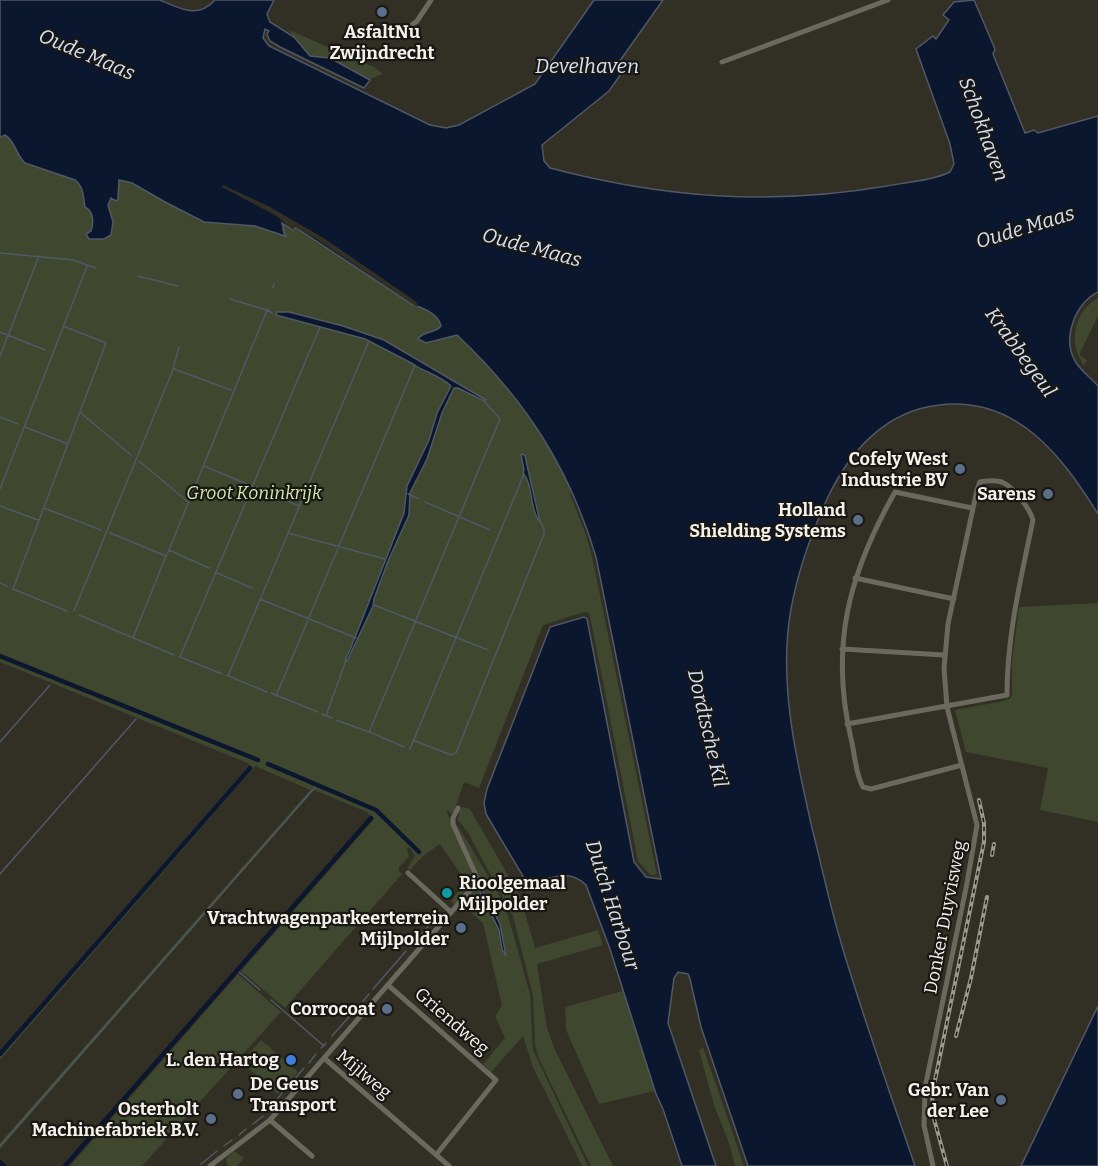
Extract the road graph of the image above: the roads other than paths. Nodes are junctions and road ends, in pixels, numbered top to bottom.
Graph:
1 (431, 0) edge
2 (888, 0) edge
3 (409, 27) dead end
4 (722, 62) dead end
5 (972, 508) junction
6 (855, 578) junction
7 (954, 599) junction
8 (842, 649) junction
9 (944, 655) junction
10 (946, 707) junction
11 (847, 724) junction
12 (962, 765) junction
13 (458, 808) dead end
14 (408, 873) dead end
15 (451, 912) junction
16 (388, 985) junction
17 (324, 1058) junction
18 (270, 1120) junction
19 (436, 1155) junction
20 (312, 1156) dead end
21 (218, 1161) junction
22 (210, 1166) edge
23 (224, 1166) edge
24 (449, 1166) edge
25 (933, 1166) edge

1 - 3 street
2 - 4 street
5 - 6 street
5 - 7 street, Donker Duyvisweg
5 - 10 street, Donker Duyvisweg
6 - 7 street
6 - 8 street
7 - 9 street, Donker Duyvisweg
8 - 9 street
8 - 11 street
9 - 10 street, Donker Duyvisweg
10 - 11 street
10 - 12 street, Donker Duyvisweg
11 - 12 street
12 - 25 street, Donker Duyvisweg
13 - 15 street, Griendweg
14 - 15 street
15 - 16 street, Griendweg
16 - 17 street, Griendweg
16 - 19 street, Griendweg
17 - 18 street, Mijlweg
17 - 19 street, Mijlweg
18 - 20 street
18 - 21 street, Mijlweg
19 - 24 street, Mijlweg
21 - 22 street, Mijlweg
21 - 23 street

